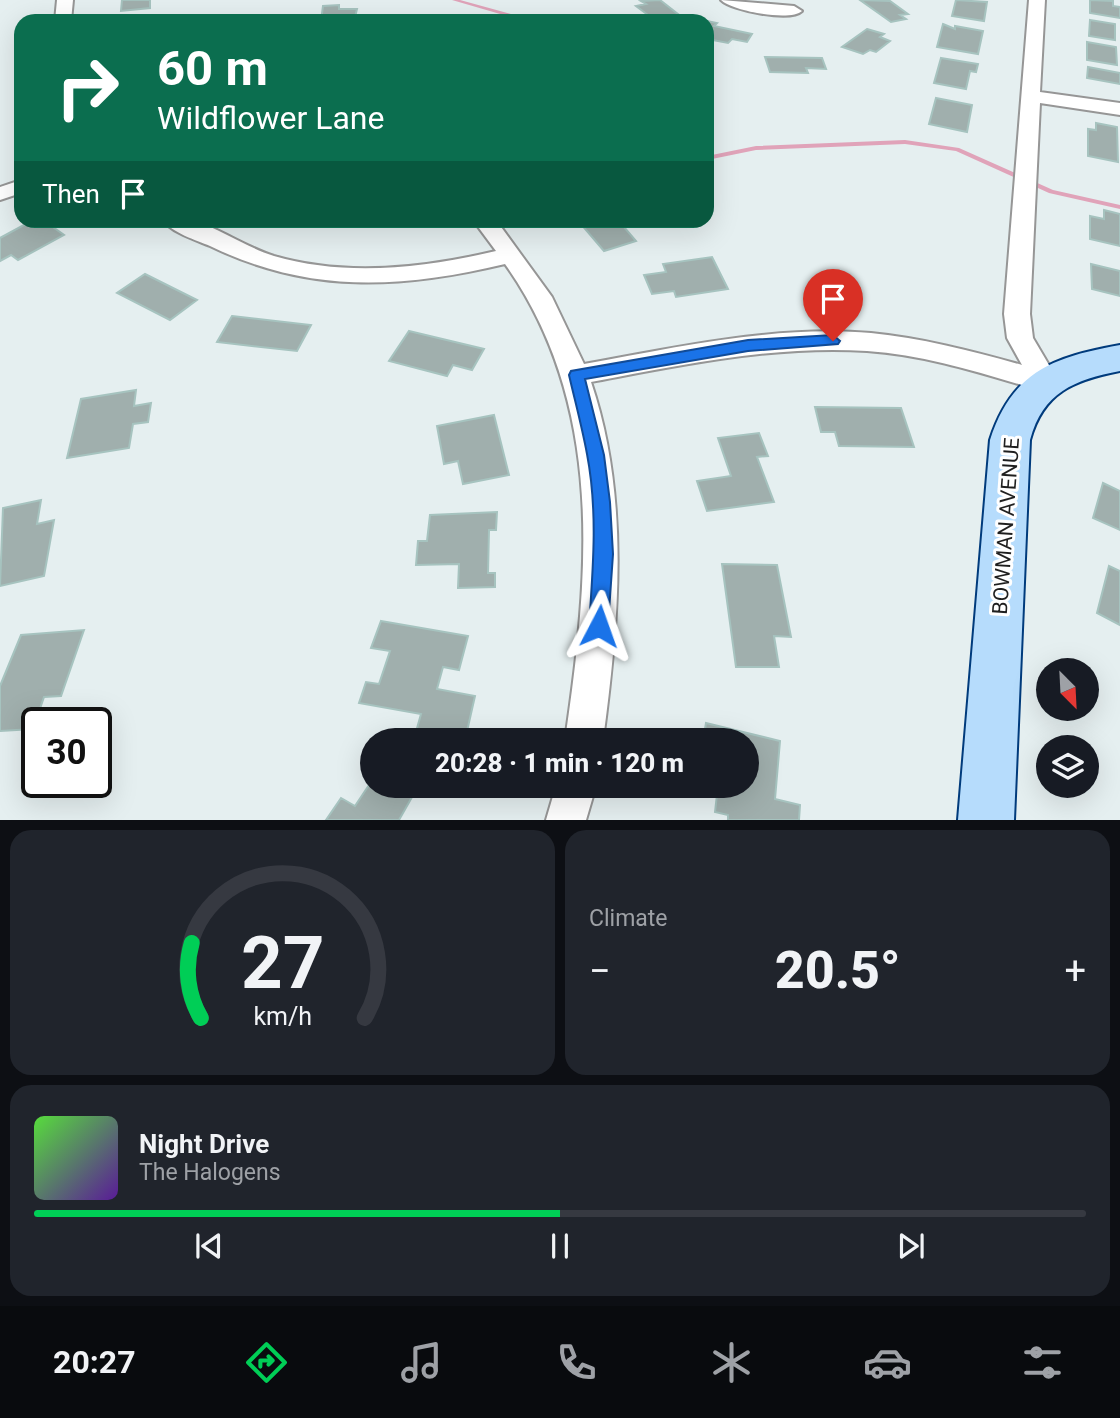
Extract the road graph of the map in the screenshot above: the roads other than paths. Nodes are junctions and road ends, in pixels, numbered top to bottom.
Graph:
1 (729, 0) edge
2 (1037, 0) edge
3 (794, 10) dead end
4 (1033, 96) junction
5 (1120, 109) edge
6 (191, 228) edge
7 (490, 228) edge
8 (510, 255) junction
9 (1120, 358) edge
10 (576, 375) junction
11 (1045, 382) junction
12 (586, 728) edge
13 (572, 798) edge
14 (566, 820) edge
15 (986, 820) edge

1 - 3 street
2 - 4 street
4 - 5 street
4 - 11 street
6 - 8 street
7 - 8 street
8 - 10 street
9 - 11 street
10 - 11 street
10 - 12 street
11 - 15 street, BOWMAN AVENUE
13 - 14 street

